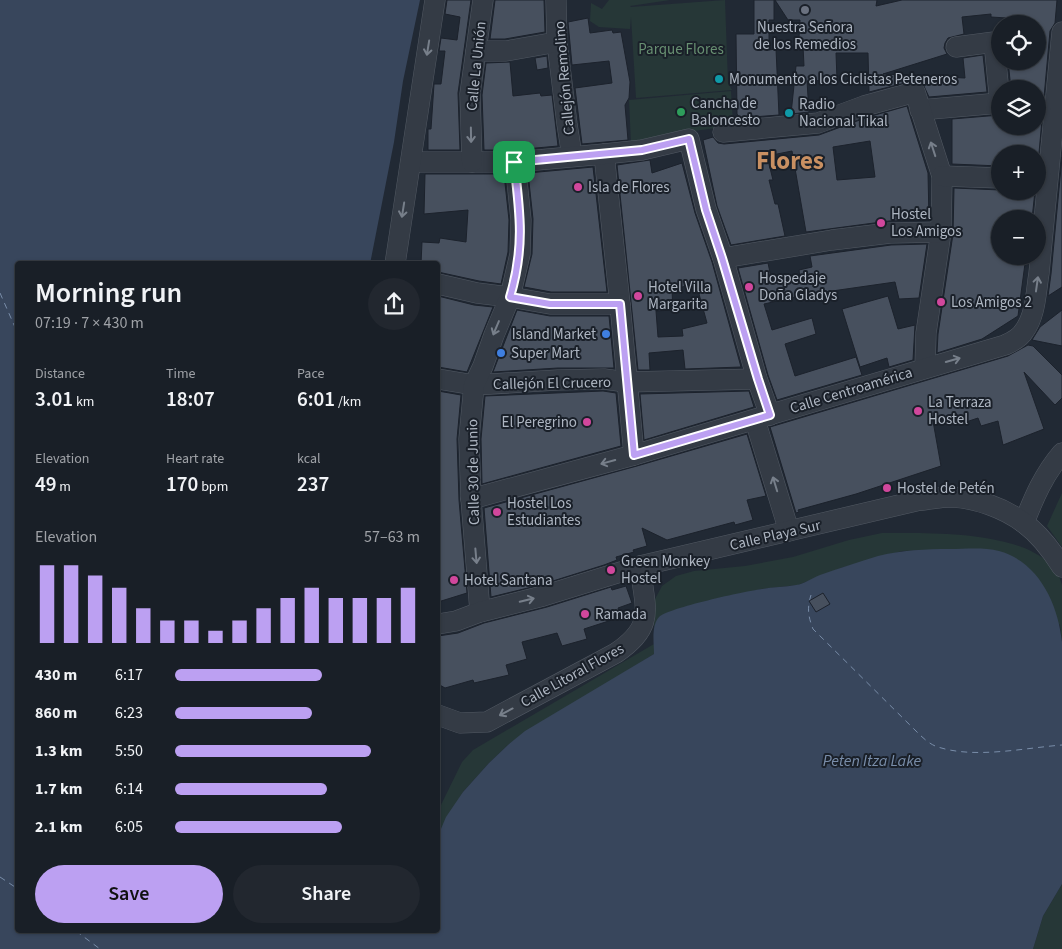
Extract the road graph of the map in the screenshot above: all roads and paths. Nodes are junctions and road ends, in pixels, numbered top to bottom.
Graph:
1 (435, 0) edge
2 (483, 0) edge
3 (556, 0) edge
4 (1062, 32) edge
5 (558, 42) junction
6 (956, 47) dead end
7 (476, 51) junction
8 (998, 80) edge
9 (918, 101) junction
10 (991, 103) edge
11 (1047, 103) edge
12 (723, 132) dead end
13 (1045, 145) edge
14 (604, 154) junction
15 (572, 156) junction
16 (411, 162) junction
17 (472, 162) junction
18 (514, 162) junction
19 (942, 176) junction
20 (991, 178) edge
21 (1042, 200) edge
22 (941, 232) junction
23 (722, 258) junction
24 (395, 261) edge
25 (440, 284) edge
26 (510, 297) junction
27 (620, 304) junction
28 (925, 368) junction
29 (440, 379) edge
30 (758, 379) junction
31 (626, 382) junction
32 (474, 385) junction
33 (763, 417) junction
34 (1062, 454) edge
35 (634, 455) junction
36 (471, 498) junction
37 (1024, 523) junction
38 (789, 531) junction
39 (640, 566) junction
40 (1062, 567) edge
41 (480, 612) junction
42 (440, 624) edge
43 (440, 716) edge

1 -> 16 street
2 - 7 street, Calle La Unión
3 - 5 street, Callejón Remolino
4 - 11 street
5 - 7 street
5 - 15 street, Callejón Remolino
6 - 8 street
7 -> 17 street, Calle La Unión
9 - 10 street
9 - 12 street
19 -> 9 street
11 - 13 street
14 - 15 street
14 - 23 street
14 - 27 street
15 - 18 street
16 - 17 street
16 -> 24 street
17 - 18 street
18 - 26 street, Calle 30 de Junio
19 - 20 street
19 - 22 street
28 -> 21 street, Calle Centroamérica
22 - 23 street
22 - 28 street
23 - 30 street
25 - 26 street
26 - 27 street
26 -> 32 street, Calle 30 de Junio
27 - 31 street
28 - 33 street, Calle Centroamérica
29 - 32 street, Callejón El Crucero
30 - 31 street, Callejón El Crucero
30 - 33 street
31 - 32 street, Callejón El Crucero
31 - 35 street
32 - 36 street, Calle 30 de Junio
33 - 35 street, Calle Centroamérica
38 -> 33 street
34 - 37 street
35 -> 36 street, Calle Centroamérica
36 -> 41 street, Calle 30 de Junio
37 - 38 street, Calle Playa Sur
37 - 40 street, Calle Playa Sur
38 - 39 street, Calle Playa Sur
41 -> 39 street, Calle Playa Sur
39 -> 43 street, Calle Litoral Flores
41 - 42 street, Calle Playa Sur

